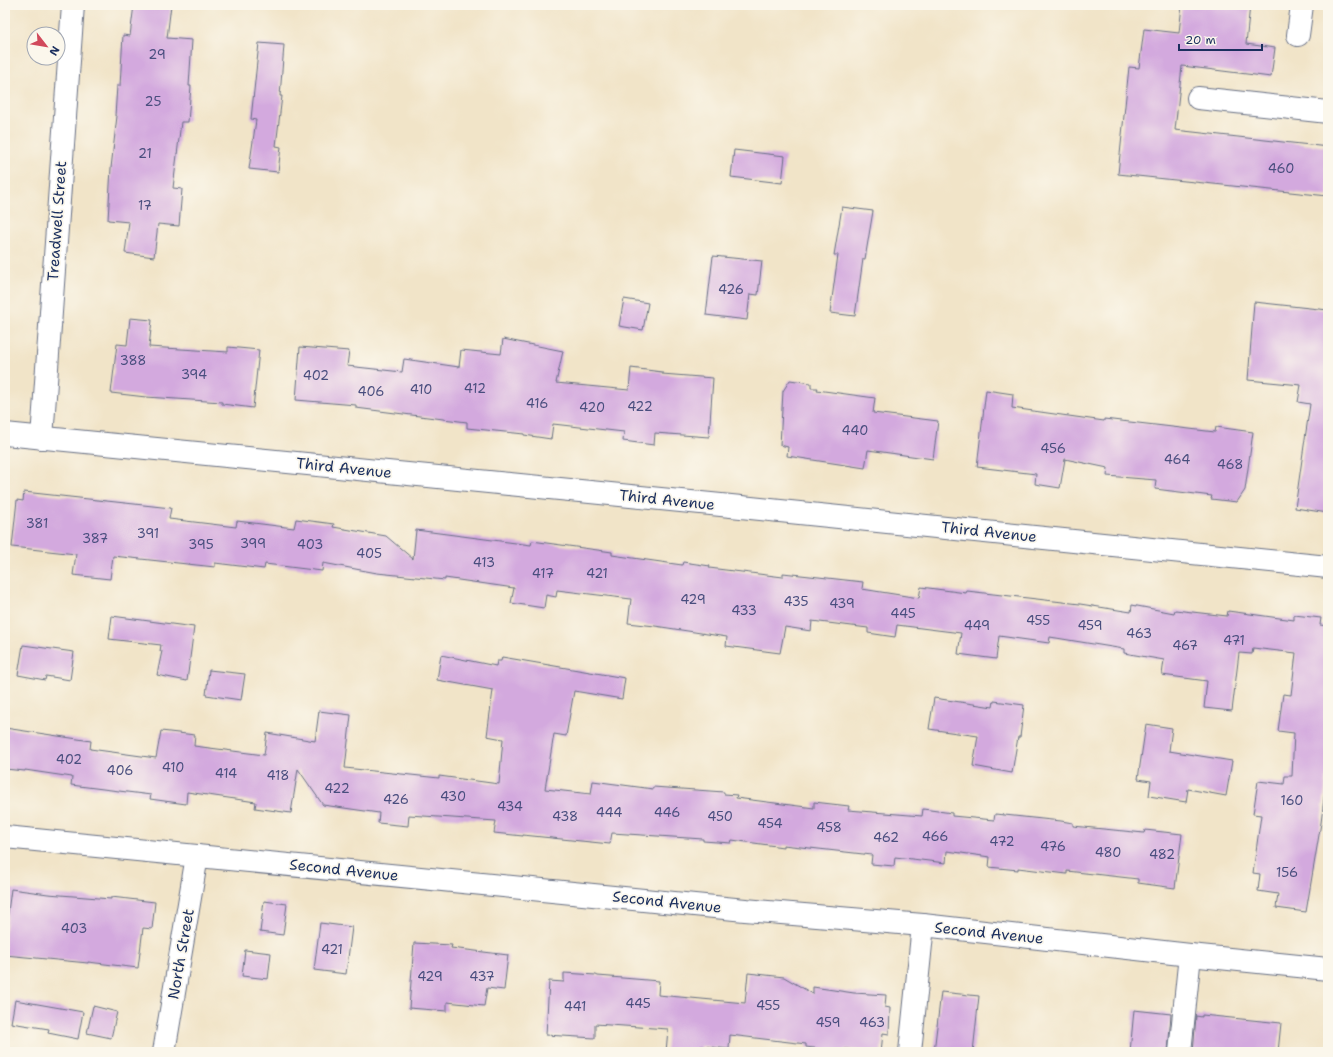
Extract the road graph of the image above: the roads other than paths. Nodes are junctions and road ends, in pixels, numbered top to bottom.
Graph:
1 (73, 5) edge
2 (1302, 5) edge
3 (1298, 35) dead end
4 (1198, 98) dead end
5 (1328, 112) edge
6 (5, 434) edge
7 (42, 438) junction
8 (1328, 567) edge
9 (5, 837) edge
10 (198, 856) junction
11 (923, 926) junction
12 (1190, 955) junction
13 (1328, 969) edge
14 (164, 1052) edge
15 (910, 1052) edge
16 (1180, 1052) edge

1 - 7 street, Treadwell Street
2 - 3 street
4 - 5 street
6 - 7 street, Third Avenue
7 - 8 street, Third Avenue
9 - 10 street, Second Avenue
10 - 11 street, Second Avenue
10 - 14 street, North Street
11 - 12 street, Second Avenue
11 - 15 street
12 - 13 street, Second Avenue
12 - 16 street

